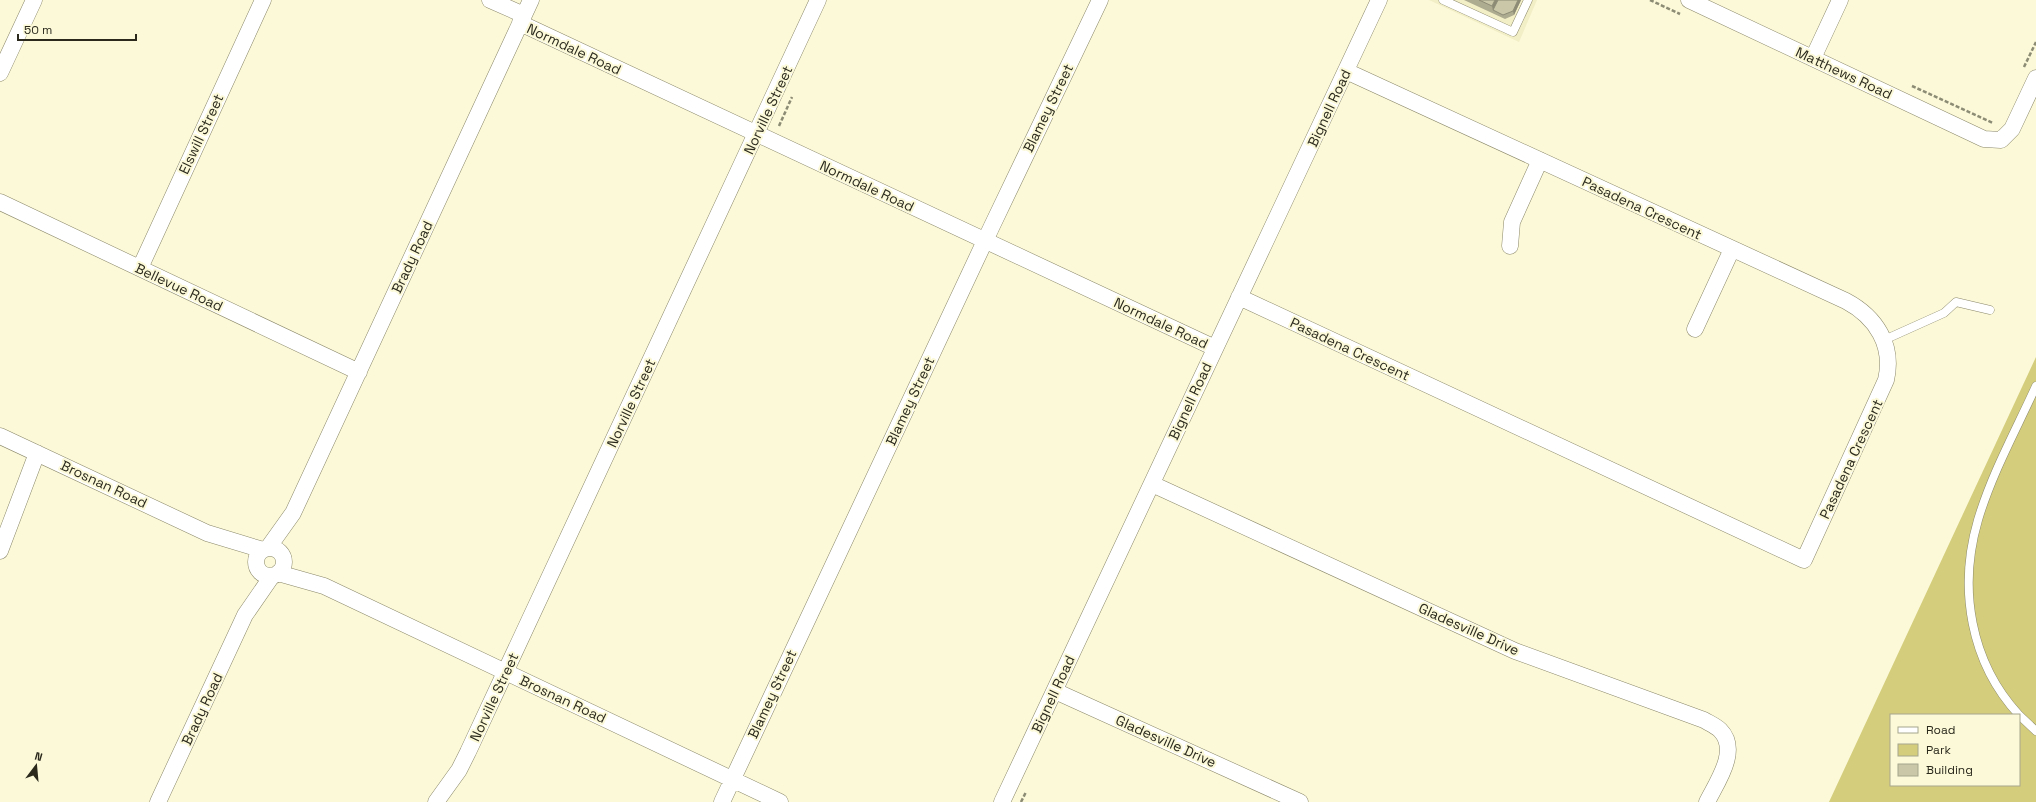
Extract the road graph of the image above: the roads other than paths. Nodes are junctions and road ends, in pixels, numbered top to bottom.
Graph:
1 (34, 0) edge
2 (263, 0) edge
3 (490, 0) edge
4 (531, 0) edge
5 (818, 0) edge
6 (1100, 0) edge
7 (1379, 0) edge
8 (1443, 0) edge
9 (1528, 0) edge
10 (1689, 0) edge
11 (1840, 0) edge
12 (522, 19) junction
13 (1813, 58) junction
14 (1346, 71) junction
15 (0, 72) edge
16 (2030, 74) edge
17 (757, 134) junction
18 (1540, 160) junction
19 (0, 202) edge
20 (985, 241) junction
21 (1510, 246) dead end
22 (1732, 249) junction
23 (140, 268) junction
24 (1239, 297) junction
25 (1990, 310) dead end
26 (1695, 329) dead end
27 (1884, 340) junction
28 (1215, 348) junction
29 (359, 372) junction
30 (2036, 386) edge
31 (0, 436) edge
32 (37, 453) junction
33 (1152, 484) junction
34 (0, 551) edge
35 (270, 562) junction
36 (505, 672) junction
37 (1055, 691) junction
38 (2018, 714) edge
39 (2020, 716) edge
40 (2036, 731) edge
41 (732, 779) junction
42 (158, 802) edge
43 (436, 802) edge
44 (722, 802) edge
45 (780, 802) edge
46 (1002, 802) edge
47 (1300, 802) edge
48 (1707, 802) edge

1 - 15 street
2 - 23 street, Elswill Street
3 - 12 street, Normdale Road
4 - 12 street, Brady Road
5 - 17 street, Norville Street
6 - 20 street, Blamey Street
7 - 14 street, Bignell Road
8 - 9 lane
10 - 13 street, Matthews Road
11 - 13 street
12 - 17 street, Normdale Road
12 - 29 street, Brady Road
13 - 16 street, Matthews Road
14 - 18 street, Pasadena Crescent
14 - 24 street, Bignell Road
17 - 20 street, Normdale Road
17 - 36 street, Norville Street
18 - 21 street
18 - 22 street, Pasadena Crescent
19 - 23 street, Bellevue Road
20 - 28 street, Normdale Road
20 - 41 street, Blamey Street
22 - 26 street
22 - 27 street, Pasadena Crescent
23 - 29 street, Bellevue Road
24 - 27 street, Pasadena Crescent
24 - 28 street, Bignell Road
25 - 27 lane
28 - 33 street, Bignell Road
29 - 35 street, Brady Road
30 - 38 lane
31 - 32 street, Brosnan Road
32 - 34 street
32 - 35 street, Brosnan Road
33 - 37 street, Bignell Road
33 - 48 street, Gladesville Drive
35 - 36 street, Brosnan Road
35 - 42 street, Brady Road
36 - 41 street, Brosnan Road
36 - 43 street, Norville Street
37 - 46 street, Bignell Road
37 - 47 street, Gladesville Drive
39 - 40 lane
41 - 44 street, Blamey Street
41 - 45 street, Brosnan Road

